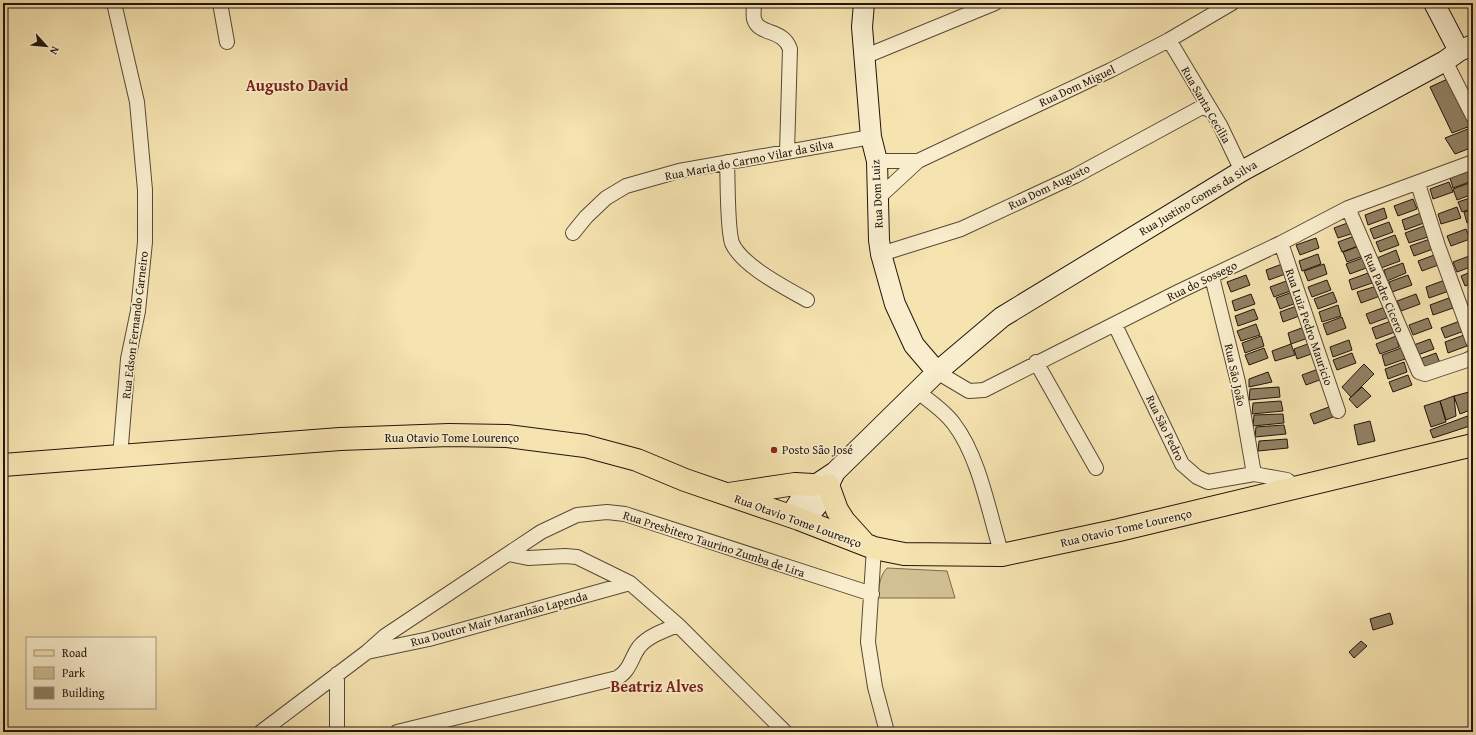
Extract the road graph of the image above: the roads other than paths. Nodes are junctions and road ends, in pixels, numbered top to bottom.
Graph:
1 (115, 3) edge
2 (220, 3) edge
3 (864, 3) edge
4 (995, 3) edge
5 (1232, 3) edge
6 (1434, 3) edge
7 (754, 7) edge
8 (1168, 40) junction
9 (226, 42) dead end
10 (1459, 52) edge
11 (866, 56) junction
12 (1210, 110) junction
13 (1473, 116) edge
14 (871, 137) junction
15 (787, 152) junction
16 (877, 161) junction
17 (918, 161) junction
18 (727, 162) junction
19 (1473, 163) edge
20 (1242, 171) junction
21 (1418, 184) junction
22 (878, 198) junction
23 (1348, 208) junction
24 (573, 233) dead end
25 (1281, 243) junction
26 (881, 254) junction
27 (1212, 278) junction
28 (807, 300) dead end
29 (1115, 325) junction
30 (1473, 341) edge
31 (1473, 356) edge
32 (1036, 362) junction
33 (937, 372) junction
34 (917, 391) junction
35 (1338, 411) dead end
36 (1473, 445) edge
37 (120, 457) junction
38 (3, 465) edge
39 (1096, 468) dead end
40 (1254, 474) junction
41 (825, 481) junction
42 (1296, 488) junction
43 (725, 495) junction
44 (799, 519) junction
45 (870, 547) junction
46 (509, 554) junction
47 (1002, 555) junction
48 (630, 583) junction
49 (872, 594) junction
50 (678, 625) junction
51 (367, 652) junction
52 (337, 674) junction
53 (261, 732) edge
54 (337, 732) edge
55 (397, 732) edge
56 (785, 732) edge
57 (887, 732) edge

1 - 37 street, Rua Edson Fernando Carneiro
2 - 9 street
3 - 11 street, Rua Dom Luiz
4 - 11 street
5 - 8 street, Rua Dom Miguel
6 - 10 street
7 - 15 street
8 - 12 street, Rua Santa Cecilia
8 - 17 street, Rua Dom Miguel
10 - 13 street
10 - 20 street, Rua Justino Gomes da Silva
11 - 14 street, Rua Dom Luiz
12 - 20 street, Rua Santa Cecilia
12 - 26 street, Rua Dom Augusto
14 - 15 street, Rua Maria do Carmo Vilar da Silva
14 - 16 street, Rua Dom Luiz
15 - 18 street, Rua Maria do Carmo Vilar da Silva
16 - 17 street, Rua Dom Miguel
16 - 22 street, Rua Dom Luiz
17 - 22 street, Rua Dom Miguel
18 - 24 street, Rua Maria do Carmo Vilar da Silva
18 - 28 street
19 - 21 street, Rua do Sossego
20 - 33 street, Rua Justino Gomes da Silva
21 - 23 street, Rua do Sossego
21 - 30 street
22 - 26 street, Rua Dom Luiz
23 - 25 street, Rua do Sossego
23 - 31 street, Rua Padre Cicero
25 - 27 street, Rua do Sossego
25 - 35 street, Rua Luiz Pedro Mauricio
26 - 33 street, Rua Dom Luiz
27 - 29 street, Rua do Sossego
27 - 40 street, Rua São João
29 - 32 street, Rua do Sossego
29 - 40 street, Rua São Pedro
32 - 33 street, Rua do Sossego
32 - 39 street
33 - 34 street, Rua Justino Gomes da Silva
34 - 41 street, Rua Justino Gomes da Silva
34 - 47 street
36 - 42 main road, Rua Otavio Tome Lourenço
37 - 38 main road, Rua Otavio Tome Lourenço
37 - 43 main road, Rua Otavio Tome Lourenço
40 - 42 street, Rua São Pedro
41 - 43 main road
41 - 44 street, Rua Justino Gomes da Silva
41 - 45 main road
42 - 47 main road, Rua Otavio Tome Lourenço
43 - 44 main road, Rua Otavio Tome Lourenço
44 - 45 main road, Rua Otavio Tome Lourenço
45 - 47 main road, Rua Otavio Tome Lourenço
45 - 49 street
46 - 48 street
46 - 49 street, Rua Presbitero Taurino Zumba de Lira
46 - 51 street, Rua Presbitero Taurino Zumba de Lira
48 - 50 street
48 - 51 street, Rua Doutor Mair Maranhão Lapenda
49 - 57 street
50 - 55 street
50 - 56 street
51 - 52 street, Rua Presbitero Taurino Zumba de Lira
52 - 53 street, Rua Presbitero Taurino Zumba de Lira
52 - 54 street

